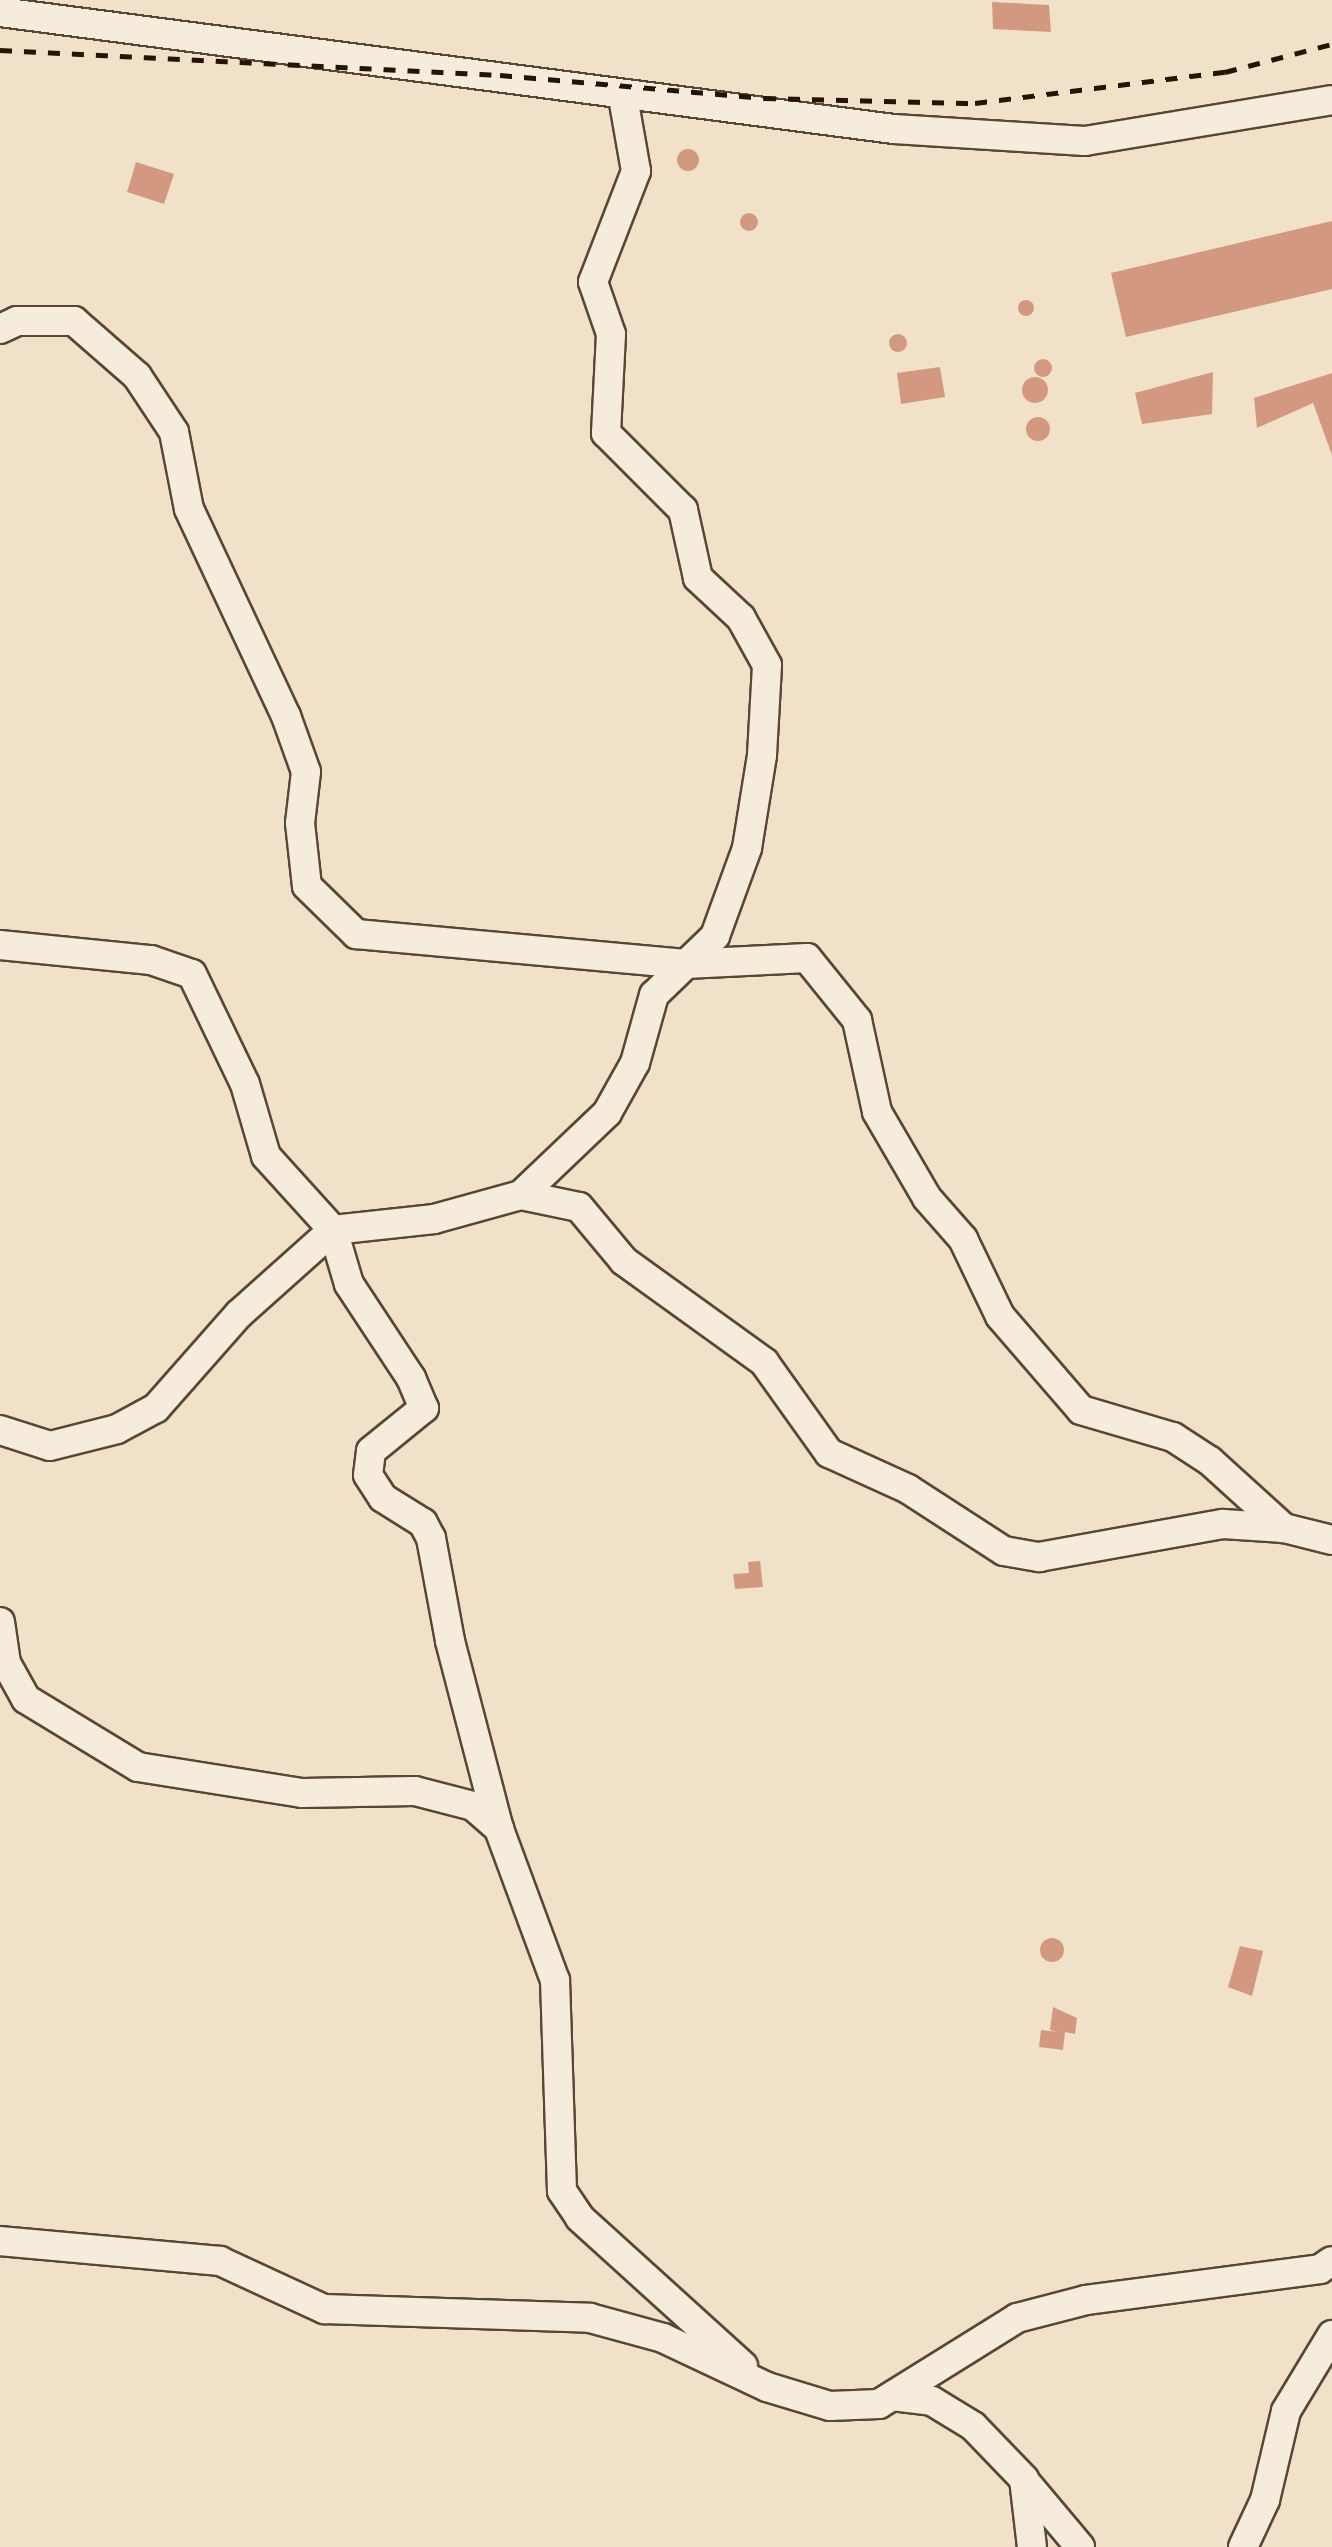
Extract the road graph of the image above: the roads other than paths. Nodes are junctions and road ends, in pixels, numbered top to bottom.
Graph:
1 (0, 12) edge
2 (623, 97) junction
3 (1332, 100) edge
4 (0, 328) edge
5 (0, 946) edge
6 (687, 964) junction
7 (521, 1195) junction
8 (333, 1230) junction
9 (0, 1430) edge
10 (1284, 1528) junction
11 (1332, 1540) edge
12 (0, 1622) edge
13 (499, 1829) junction
14 (0, 2241) edge
15 (1332, 2261) edge
16 (1332, 2335) edge
17 (767, 2387) junction
18 (892, 2396) junction
19 (1024, 2479) junction
20 (1032, 2547) edge
21 (1080, 2547) edge
22 (1243, 2547) edge

1 - 2 street
2 - 3 street
2 - 6 street
4 - 6 street
5 - 8 street
6 - 7 street
6 - 10 street
7 - 8 street
7 - 10 street
8 - 9 street
8 - 13 street
10 - 11 street
12 - 13 street
13 - 17 street
14 - 17 street
15 - 18 street
16 - 22 street
17 - 18 street
18 - 19 street
19 - 20 street
19 - 21 street

